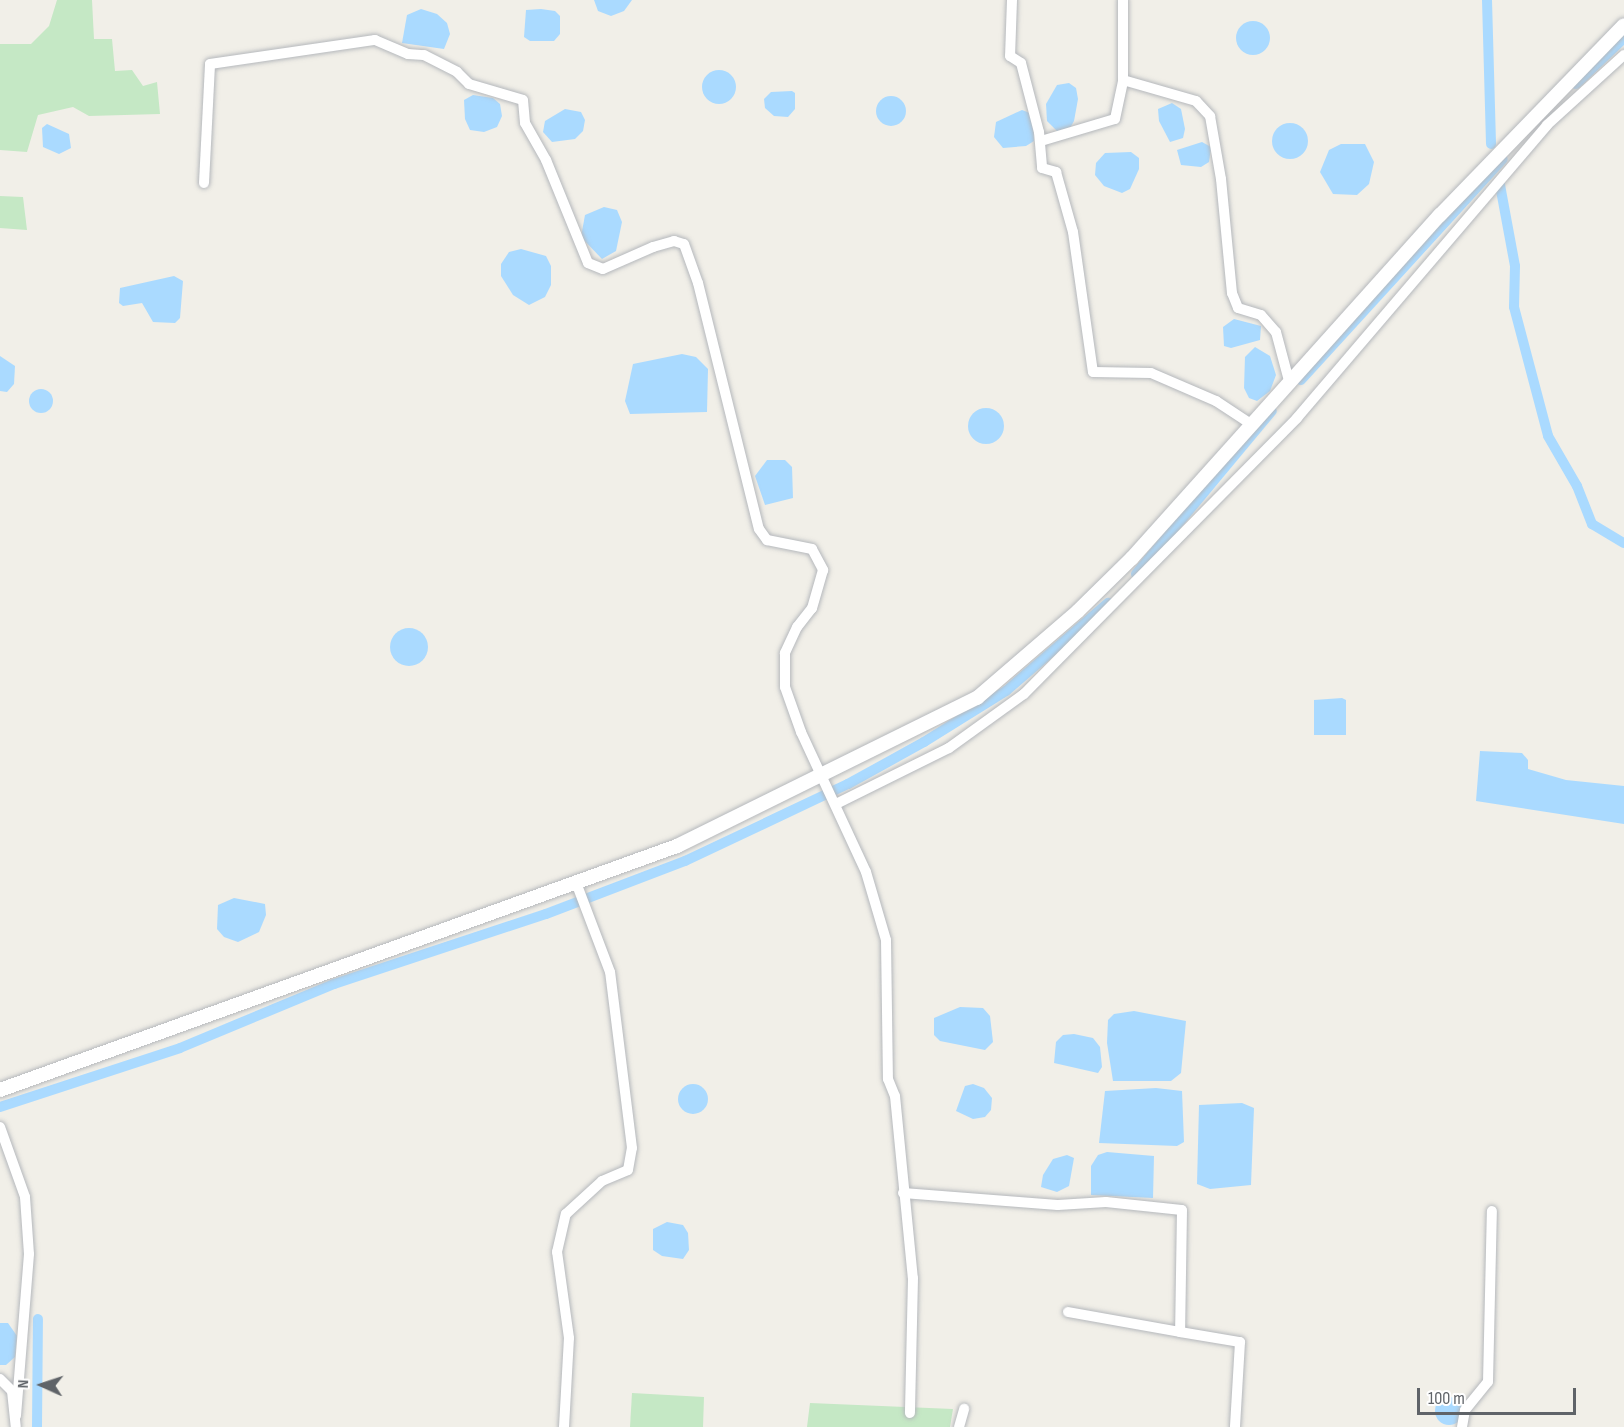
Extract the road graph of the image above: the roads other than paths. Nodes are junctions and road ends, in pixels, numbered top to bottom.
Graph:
1 (1012, 0) edge
2 (1123, 0) edge
3 (1624, 25) edge
4 (1624, 55) edge
5 (1123, 80) junction
6 (1041, 141) junction
7 (204, 183) dead end
8 (1289, 381) junction
9 (1251, 424) junction
10 (820, 776) junction
11 (836, 804) junction
12 (577, 885) junction
13 (0, 1089) edge
14 (0, 1127) edge
15 (903, 1194) junction
16 (1492, 1211) dead end
17 (1068, 1312) dead end
18 (1180, 1332) junction
19 (0, 1379) edge
20 (964, 1409) dead end
21 (910, 1413) dead end
22 (16, 1415) junction
23 (16, 1427) edge
24 (564, 1427) edge
25 (959, 1427) edge
26 (1234, 1427) edge
27 (1462, 1427) edge

1 - 6 street
2 - 5 street
3 - 8 street
4 - 11 street
5 - 6 street
5 - 8 street
6 - 9 street
7 - 10 street
8 - 9 street
9 - 10 street
10 - 11 street
10 - 12 street
11 - 15 street
12 - 13 street
12 - 24 street
14 - 22 street
15 - 18 street
15 - 21 street
16 - 27 street
17 - 18 street
18 - 26 street
19 - 22 street
20 - 25 street
22 - 23 street

